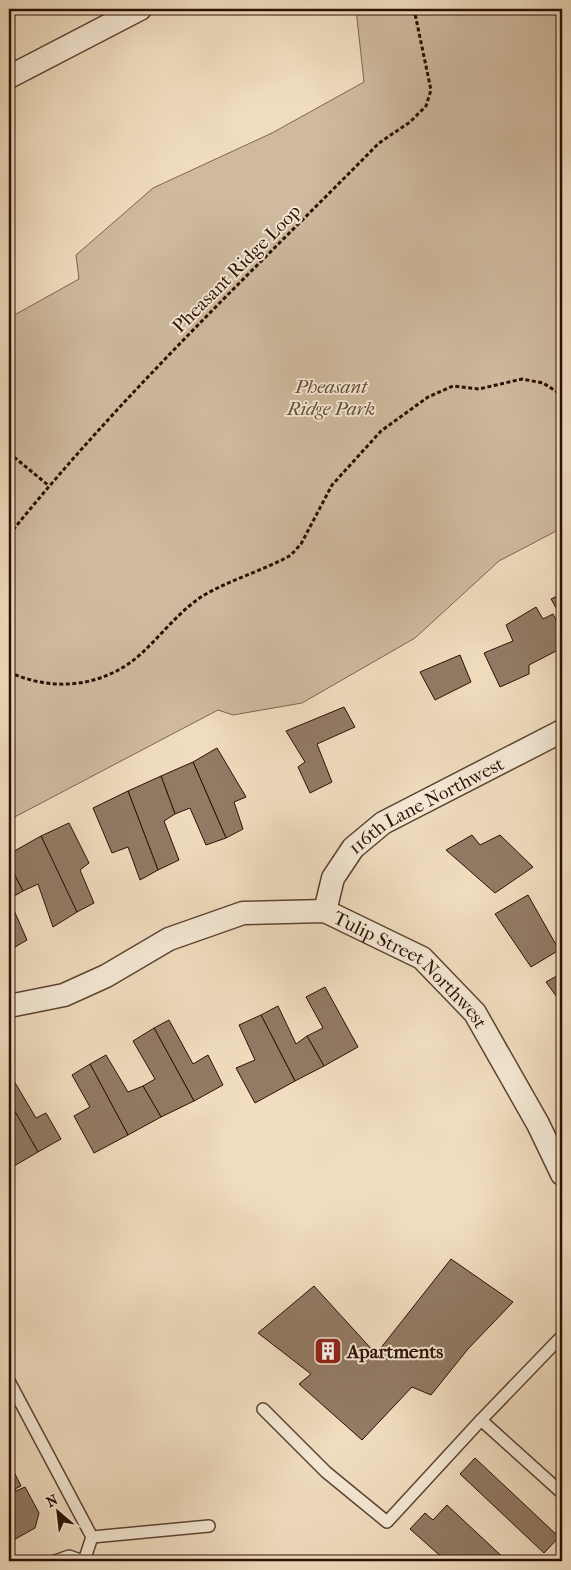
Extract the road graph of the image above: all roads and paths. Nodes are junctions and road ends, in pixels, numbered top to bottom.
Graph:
1 (140, 9) edge
2 (414, 9) edge
3 (9, 77) edge
4 (562, 395) edge
5 (9, 454) edge
6 (48, 486) junction
7 (9, 535) edge
8 (9, 672) edge
9 (562, 731) edge
10 (325, 910) junction
11 (9, 1006) edge
12 (562, 1174) edge
13 (562, 1336) edge
14 (9, 1381) edge
15 (264, 1409) dead end
16 (480, 1420) junction
17 (562, 1493) edge
18 (209, 1526) dead end
19 (92, 1537) junction
20 (56, 1561) edge
21 (84, 1561) edge

1 - 3 street
2 - 6 path, Pheasant Ridge Loop
4 - 8 path
5 - 6 path
6 - 7 path, Pheasant Ridge Loop
9 - 10 street, 116th Lane Northwest
10 - 11 street, Tulip Street Northwest
10 - 12 street, Tulip Street Northwest
13 - 16 lane
14 - 19 lane
15 - 16 lane
16 - 17 lane
18 - 19 lane
19 - 21 lane
20 - 21 lane

